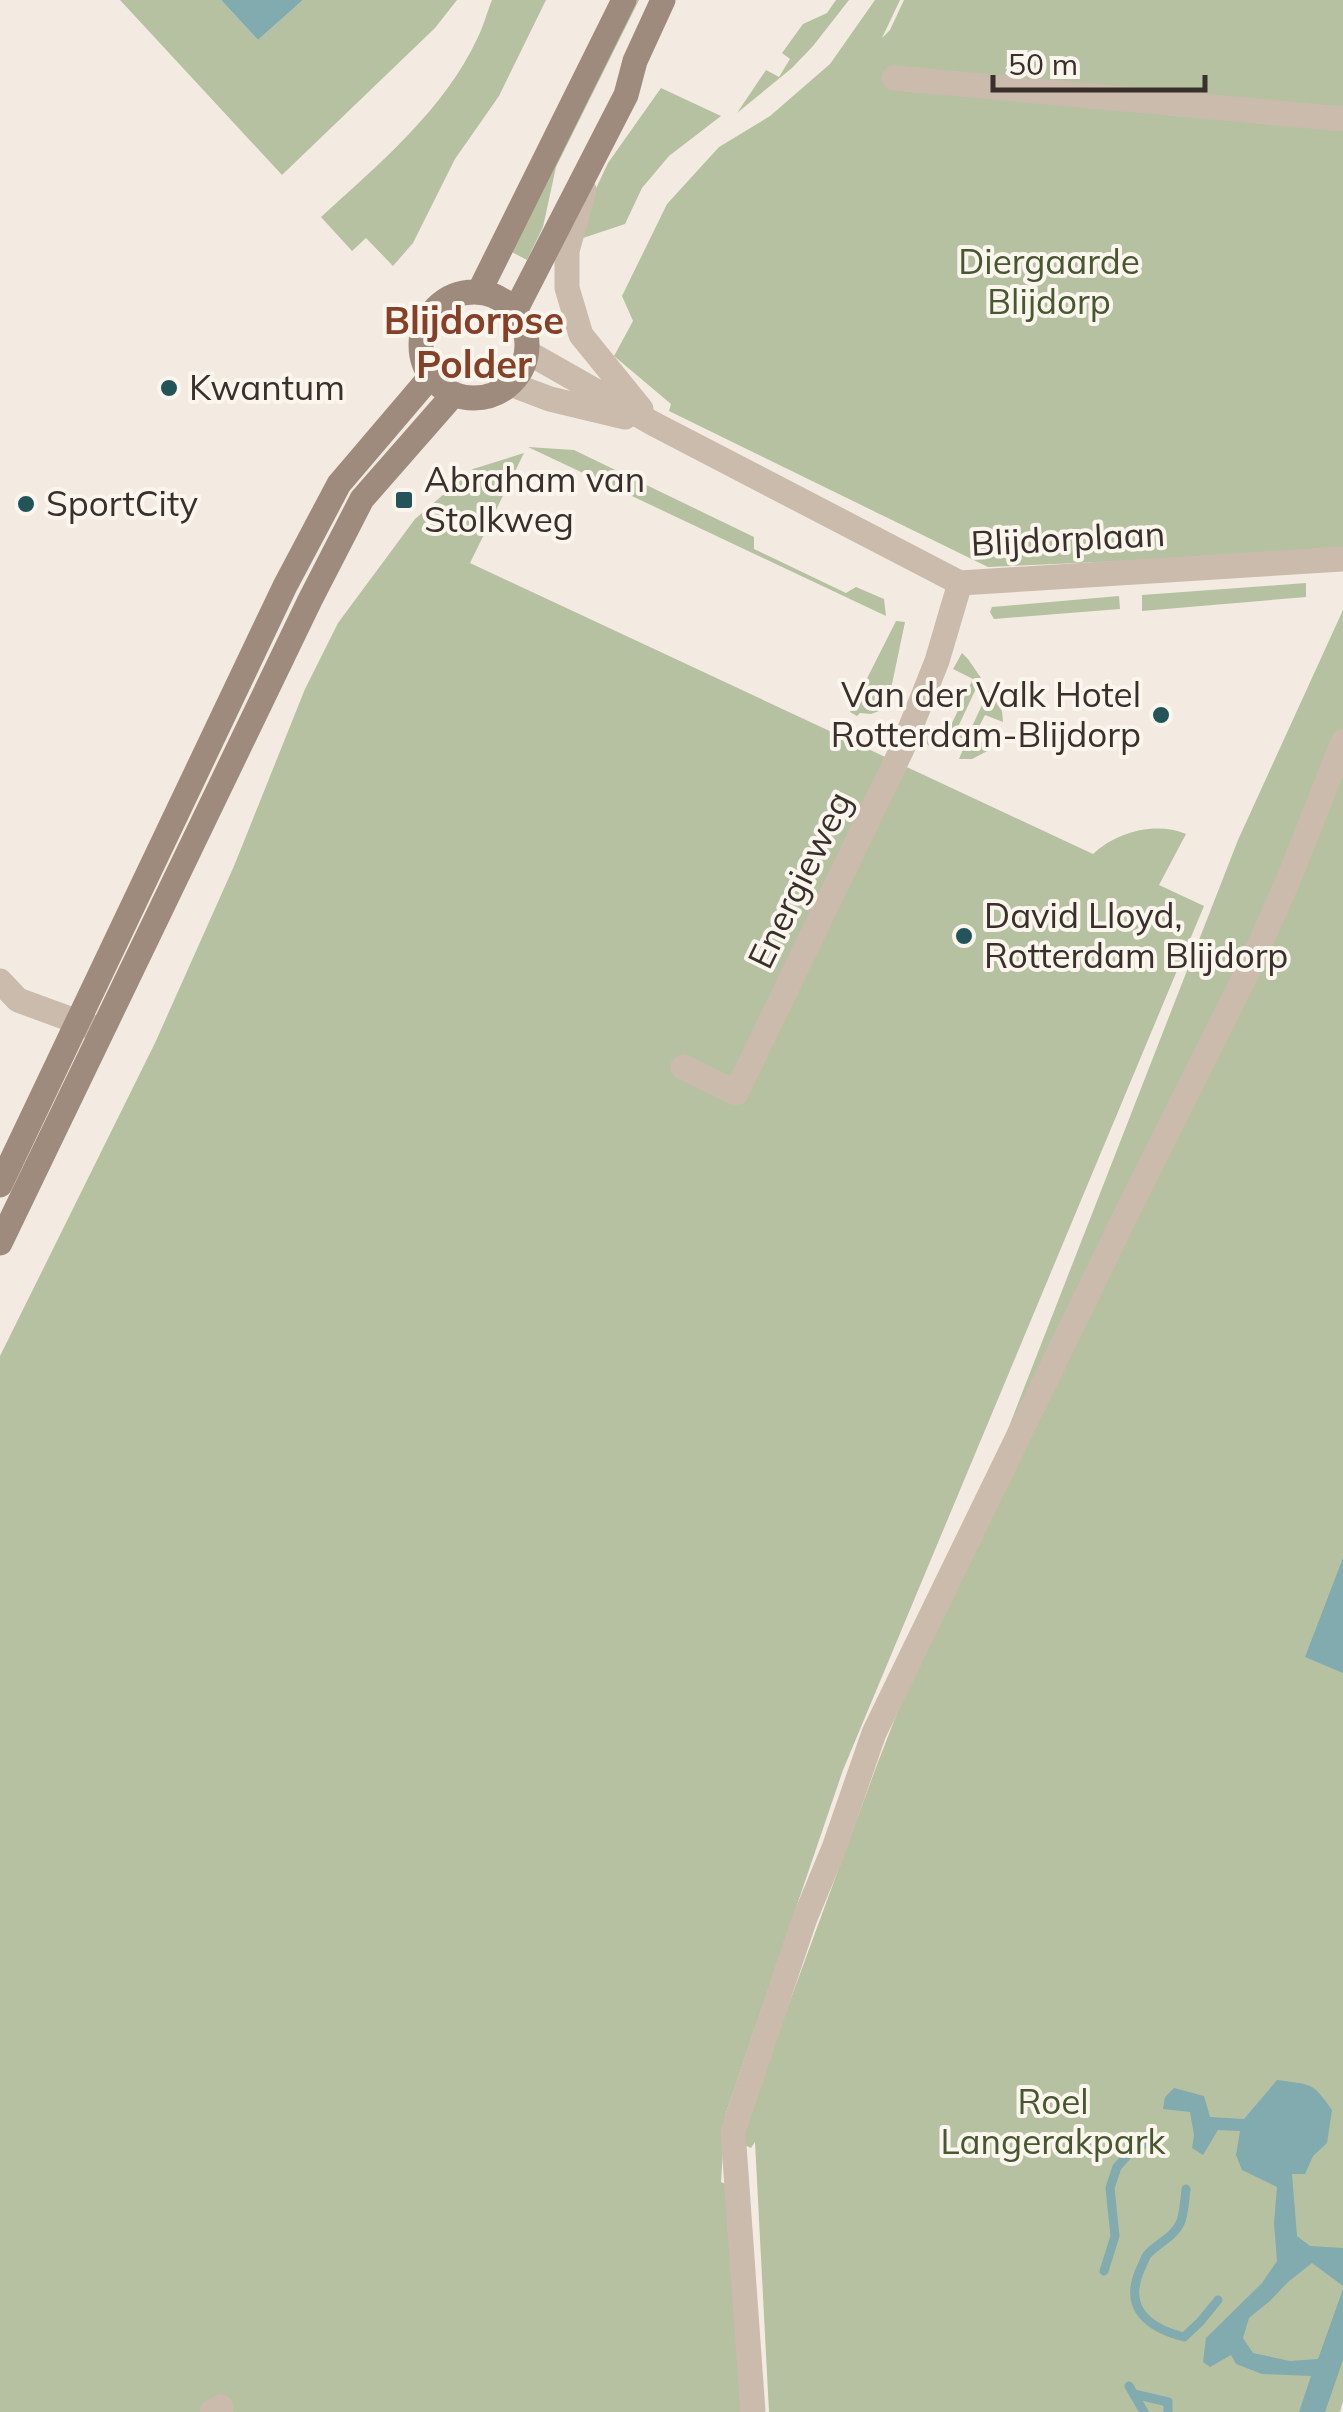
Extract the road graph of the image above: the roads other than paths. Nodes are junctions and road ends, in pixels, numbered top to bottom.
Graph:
1 (624, 0) edge
2 (663, 0) edge
3 (894, 78) dead end
4 (1343, 119) edge
5 (592, 161) junction
6 (479, 292) junction
7 (515, 311) junction
8 (527, 352) junction
9 (431, 376) junction
10 (510, 384) junction
11 (454, 394) junction
12 (654, 424) junction
13 (1343, 559) edge
14 (960, 583) junction
15 (1343, 742) edge
16 (0, 980) edge
17 (90, 1026) junction
18 (683, 1067) dead end
19 (0, 1184) edge
20 (0, 1243) edge
21 (753, 2412) edge

1 - 6 street
2 - 5 street
3 - 4 street
5 - 7 street
5 - 12 street, Blijdorplaan
6 - 7 street
6 - 9 street
7 - 8 street
8 - 10 street
8 - 12 street, Blijdorplaan
9 - 11 street
9 - 17 street
10 - 11 street
10 - 12 street, Blijdorplaan
11 - 17 street
12 - 14 street, Blijdorplaan
13 - 14 street, Blijdorplaan
14 - 18 street, Energieweg
15 - 21 street
16 - 17 street
17 - 19 street
17 - 20 street

